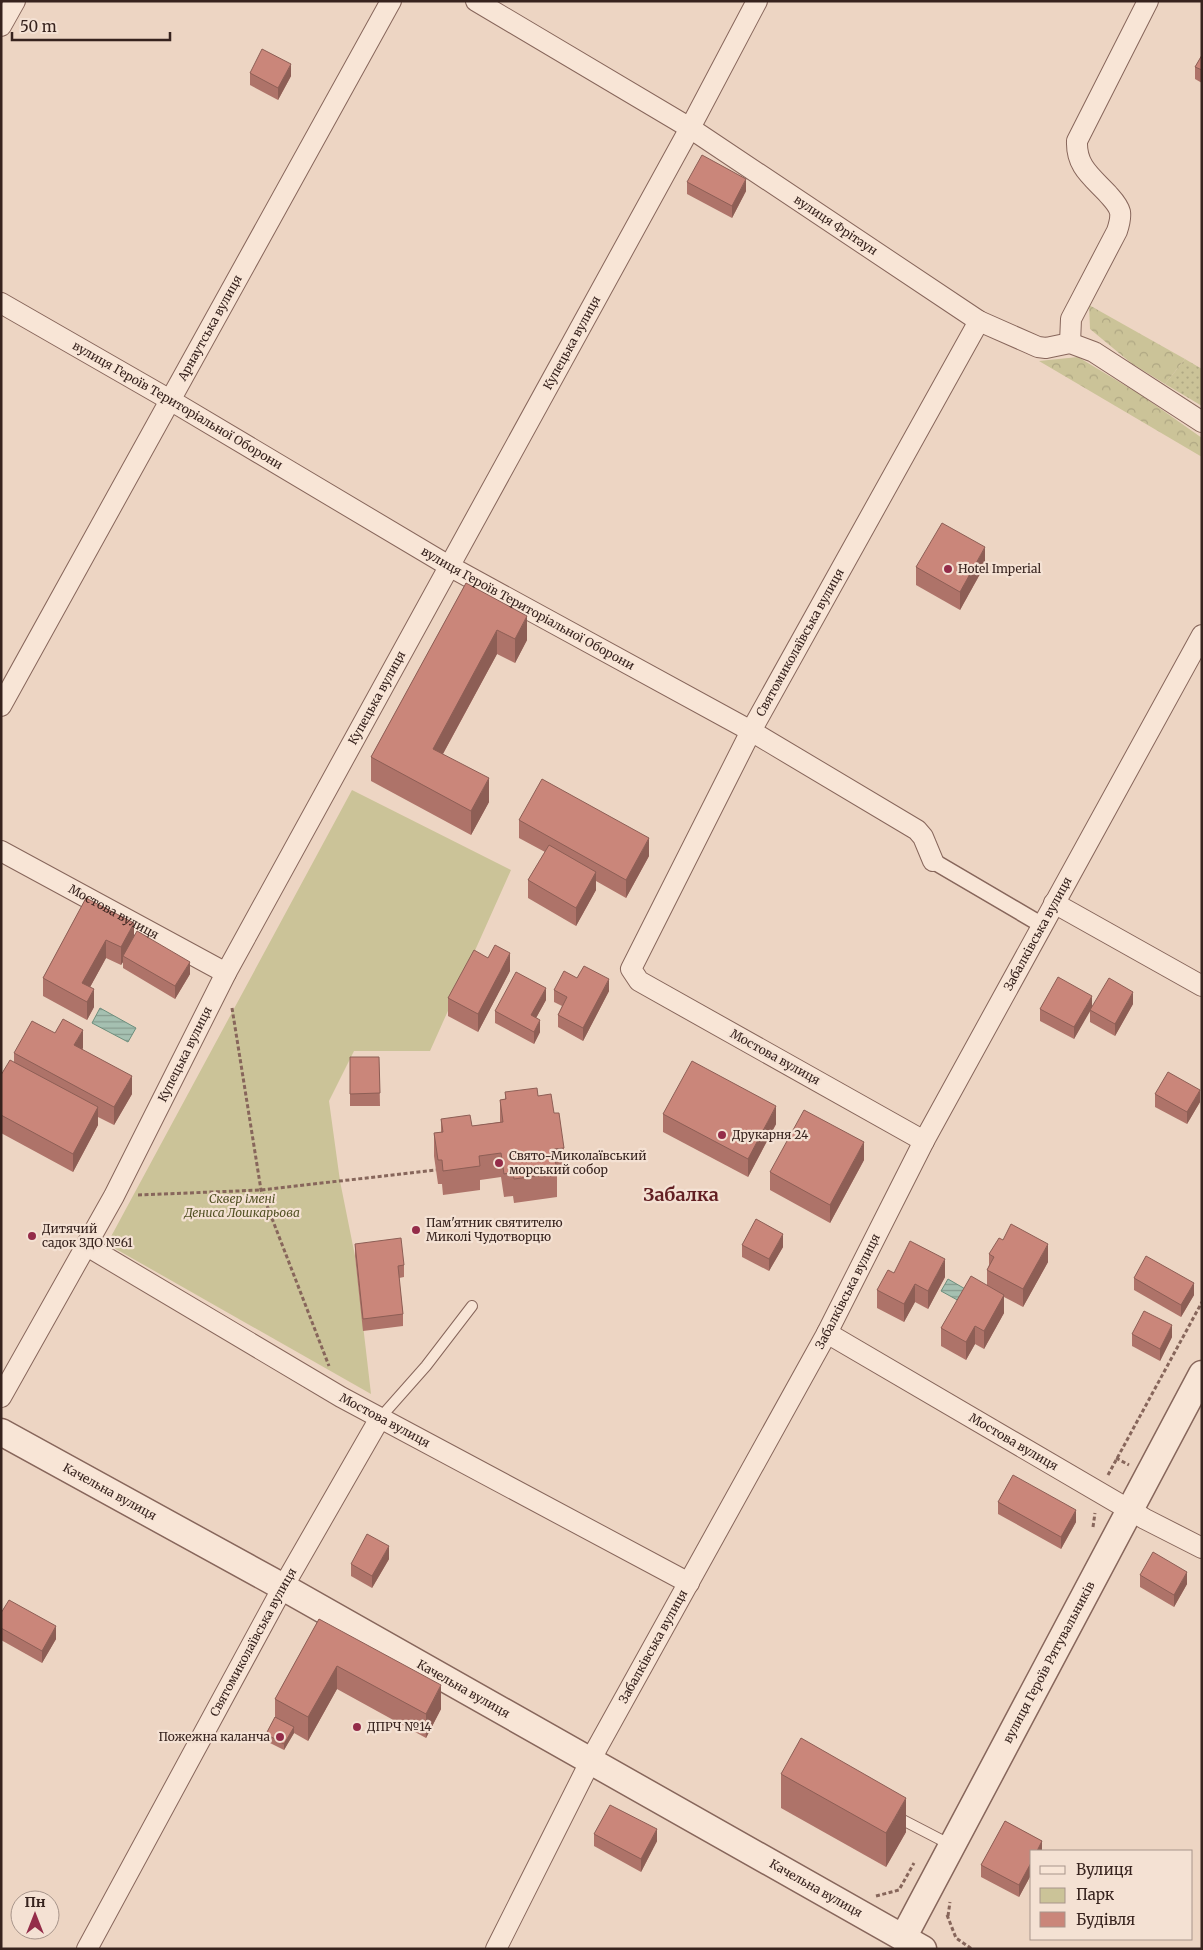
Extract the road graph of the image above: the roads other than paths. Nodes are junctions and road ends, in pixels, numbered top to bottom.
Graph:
1 (15, 1) edge
2 (391, 1) edge
3 (476, 1) edge
4 (756, 1) edge
5 (1148, 1) edge
6 (1, 26) edge
7 (690, 128) junction
8 (1, 303) edge
9 (979, 321) junction
10 (1070, 343) junction
11 (170, 400) junction
12 (1202, 422) edge
13 (449, 566) junction
14 (1202, 635) edge
15 (1, 706) edge
16 (751, 731) junction
17 (1, 851) edge
18 (933, 861) joint
19 (1054, 903) junction
20 (1042, 925) junction
21 (631, 969) joint
22 (226, 973) junction
23 (1202, 986) edge
24 (924, 1141) junction
25 (87, 1246) junction
26 (472, 1306) dead end
27 (827, 1333) junction
28 (1202, 1374) edge
29 (1, 1398) edge
30 (380, 1418) junction
31 (1, 1432) edge
32 (1129, 1510) junction
33 (1202, 1548) edge
34 (689, 1583) junction
35 (284, 1587) junction
36 (591, 1762) junction
37 (888, 1812) edge
38 (941, 1840) junction
39 (907, 1945) edge
40 (87, 1949) edge
41 (496, 1949) edge

1 - 6 street
2 - 11 street, Арнаутська вулиця
3 - 7 street, вулиця Фрітаун
4 - 7 street, Купецька вулиця
5 - 10 street
7 - 9 street, вулиця Фрітаун
7 - 13 street, Купецька вулиця
8 - 11 street, вулиця Героїв Територіальної Оборони
9 - 10 street, вулиця Фрітаун
9 - 16 street, Святомиколаївська вулиця
10 - 12 street
11 - 13 street, вулиця Героїв Територіальної Оборони
11 - 15 street, Арнаутська вулиця
13 - 16 street, вулиця Героїв Територіальної Оборони
13 - 22 street, Купецька вулиця
14 - 19 street, Забалківська вулиця
16 - 18 street, вулиця Героїв Територіальної Оборони
16 - 21 street, Святомиколаївська вулиця
17 - 22 street, Мостова вулиця
18 - 20 street, вулиця Героїв Територіальної Оборони
19 - 20 street, Забалківська вулиця
19 - 23 street
20 - 24 street, Забалківська вулиця
21 - 24 street, Мостова вулиця
22 - 25 street, Купецька вулиця
24 - 27 street, Забалківська вулиця
25 - 29 street, Купецька вулиця
25 - 30 street, Мостова вулиця
26 - 30 lane
27 - 32 street, Мостова вулиця
27 - 34 street, Забалківська вулиця
28 - 32 street, вулиця Героїв Рятувальників
30 - 34 street, Мостова вулиця
30 - 35 street, Святомиколаївська вулиця
31 - 35 street, Качельна вулиця
32 - 33 street, Мостова вулиця
32 - 38 street, вулиця Героїв Рятувальників
34 - 36 street, Забалківська вулиця
35 - 36 street, Качельна вулиця
35 - 40 street, Святомиколаївська вулиця
36 - 39 street, Качельна вулиця
36 - 41 street, Забалківська вулиця
37 - 38 lane
38 - 39 street, вулиця Героїв Рятувальників

